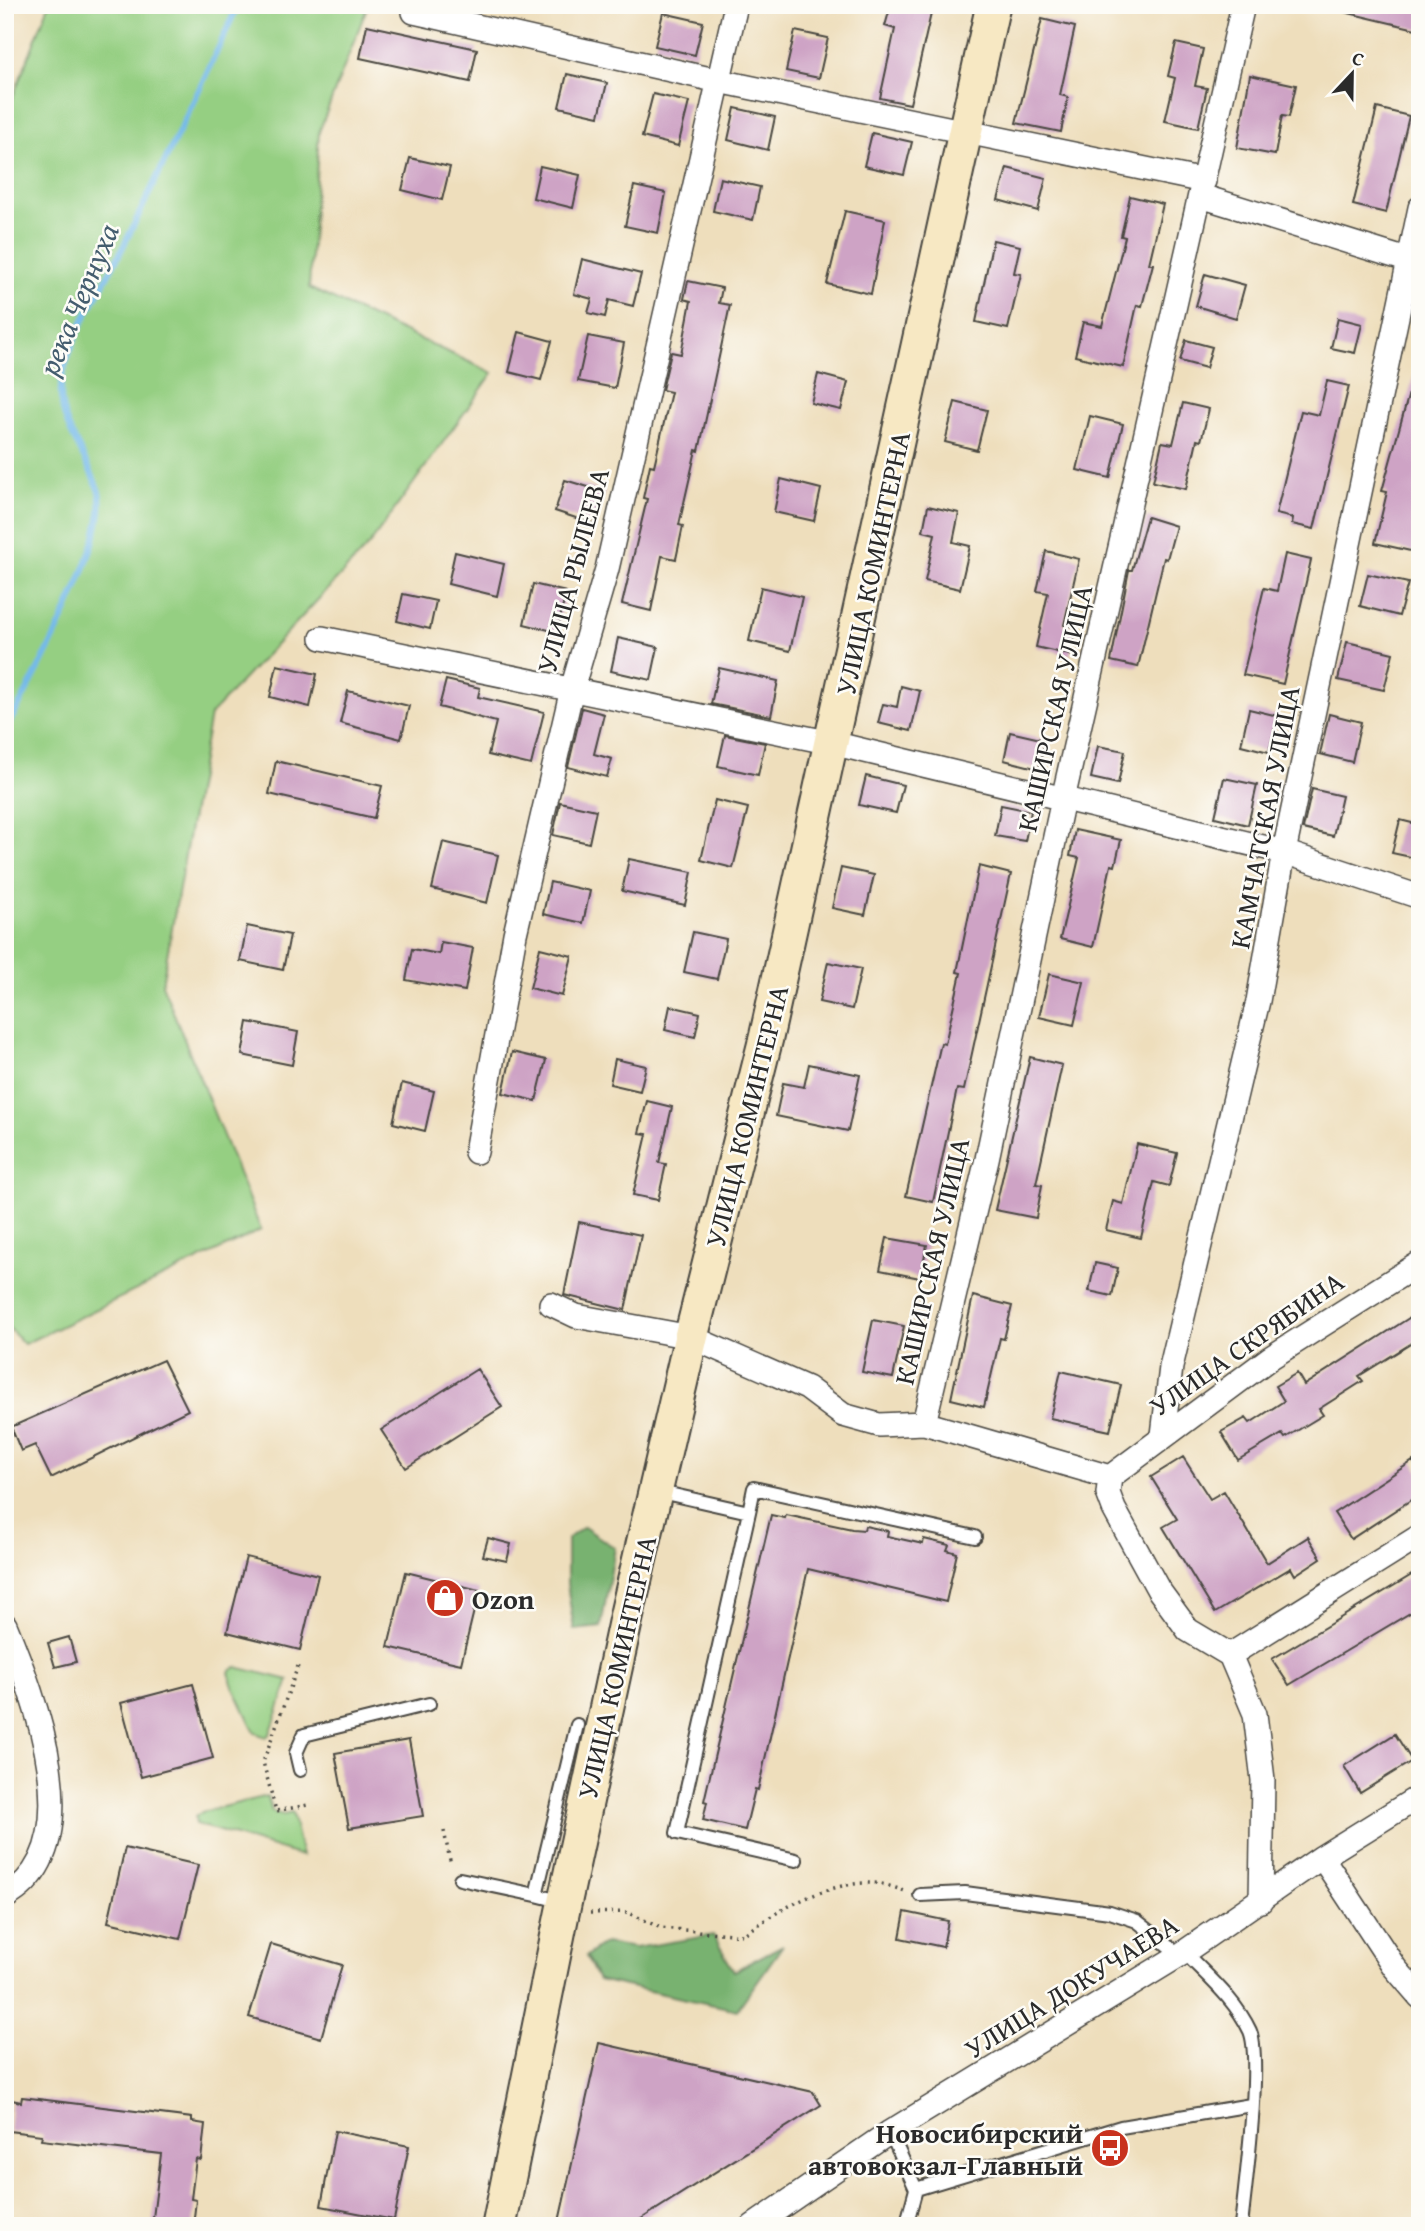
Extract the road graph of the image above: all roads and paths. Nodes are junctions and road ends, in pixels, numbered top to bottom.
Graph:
1 (736, 5) edge
2 (993, 5) edge
3 (1243, 5) edge
4 (414, 12) dead end
5 (719, 81) junction
6 (967, 134) junction
7 (1203, 189) junction
8 (1418, 223) edge
9 (1407, 260) junction
10 (322, 638) dead end
11 (572, 689) junction
12 (832, 743) junction
13 (1063, 799) junction
14 (1284, 852) junction
15 (1420, 897) edge
16 (476, 1152) dead end
17 (1420, 1263) edge
18 (551, 1304) dead end
19 (691, 1337) junction
20 (924, 1423) junction
21 (1163, 1435) junction
22 (1110, 1476) junction
23 (656, 1491) junction
24 (749, 1511) junction
25 (1420, 1536) edge
26 (975, 1537) dead end
27 (5, 1625) edge
28 (1230, 1655) junction
29 (429, 1704) dead end
30 (578, 1725) dead end
31 (300, 1770) dead end
32 (1420, 1796) edge
33 (444, 1831) dead end
34 (1322, 1857) junction
35 (796, 1860) dead end
36 (460, 1879) joint
37 (920, 1895) joint
38 (5, 1896) edge
39 (1261, 1901) junction
40 (554, 1904) junction
41 (1182, 1954) junction
42 (1420, 1997) edge
43 (1251, 2105) junction
44 (890, 2132) junction
45 (916, 2189) junction
46 (499, 2226) edge
47 (753, 2226) edge
48 (906, 2226) edge
49 (1241, 2226) edge

1 - 5 street, УЛИЦА РЫЛЕЕВА
2 - 6 street, УЛИЦА КОМИНТЕРНА
3 - 7 street, КАШИРСКАЯ УЛИЦА
4 - 5 street
5 - 6 street
5 - 11 street, УЛИЦА РЫЛЕЕВА
6 - 7 street
6 - 12 street, УЛИЦА КОМИНТЕРНА
7 - 9 street
7 - 13 street, КАШИРСКАЯ УЛИЦА
8 - 9 street, КАМЧАТСКАЯ УЛИЦА
9 - 14 street, КАМЧАТСКАЯ УЛИЦА
10 - 11 street
11 - 12 street
11 - 16 street, УЛИЦА РЫЛЕЕВА
12 - 13 street
12 - 19 street, УЛИЦА КОМИНТЕРНА
13 - 14 street
13 - 20 street, КАШИРСКАЯ УЛИЦА
14 - 15 street
14 - 21 street, КАМЧАТСКАЯ УЛИЦА
17 - 21 street, УЛИЦА СКРЯБИНА
18 - 19 street
19 - 20 street
19 - 23 street, УЛИЦА КОМИНТЕРНА
20 - 22 street
21 - 22 street, УЛИЦА СКРЯБИНА
22 - 28 street
23 - 24 lane
23 - 40 street, УЛИЦА КОМИНТЕРНА
24 - 26 lane
24 - 35 lane
25 - 28 street
27 - 38 street
28 - 39 street
29 - 31 lane
30 - 40 lane
32 - 34 street, УЛИЦА ДОКУЧАЕВА
33 - 36 path
34 - 39 street, УЛИЦА ДОКУЧАЕВА
34 - 42 street
36 - 40 lane
37 - 40 path
37 - 41 lane
39 - 41 street, УЛИЦА ДОКУЧАЕВА
40 - 46 street, УЛИЦА КОМИНТЕРНА
41 - 43 lane
41 - 44 street, УЛИЦА ДОКУЧАЕВА
43 - 45 lane
43 - 49 lane
44 - 45 lane
44 - 47 street, УЛИЦА ДОКУЧАЕВА
45 - 48 lane

